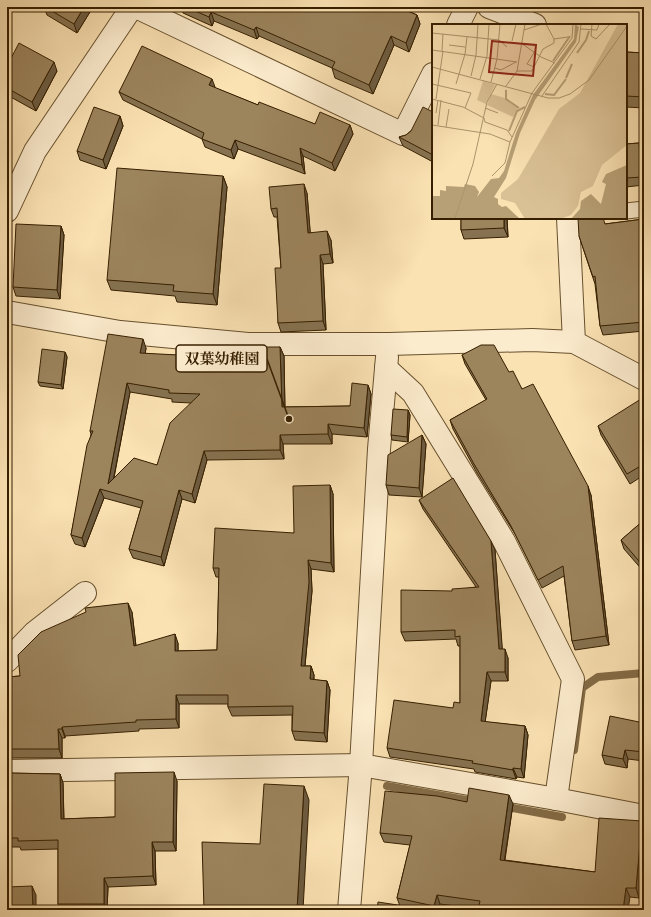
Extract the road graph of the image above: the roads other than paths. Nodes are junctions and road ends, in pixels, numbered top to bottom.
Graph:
1 (132, 7) edge
2 (136, 7) edge
3 (466, 7) edge
4 (489, 7) edge
5 (458, 24) edge
6 (532, 24) edge
7 (432, 76) edge
8 (644, 209) edge
9 (7, 211) edge
10 (627, 211) edge
11 (568, 219) edge
12 (7, 312) edge
13 (574, 342) junction
14 (389, 344) junction
15 (386, 368) junction
16 (644, 379) edge
17 (85, 593) dead end
18 (7, 661) edge
19 (361, 765) junction
20 (7, 771) edge
21 (556, 799) junction
22 (644, 816) edge
23 (349, 910) edge

1 - 9 street
2 - 7 street
3 - 5 street
4 - 6 street
8 - 10 lane
11 - 13 street
12 - 14 street
13 - 14 street
13 - 16 street
14 - 15 street
15 - 19 street
15 - 21 street
17 - 18 street
19 - 20 street
19 - 21 street
19 - 23 street
21 - 22 street

